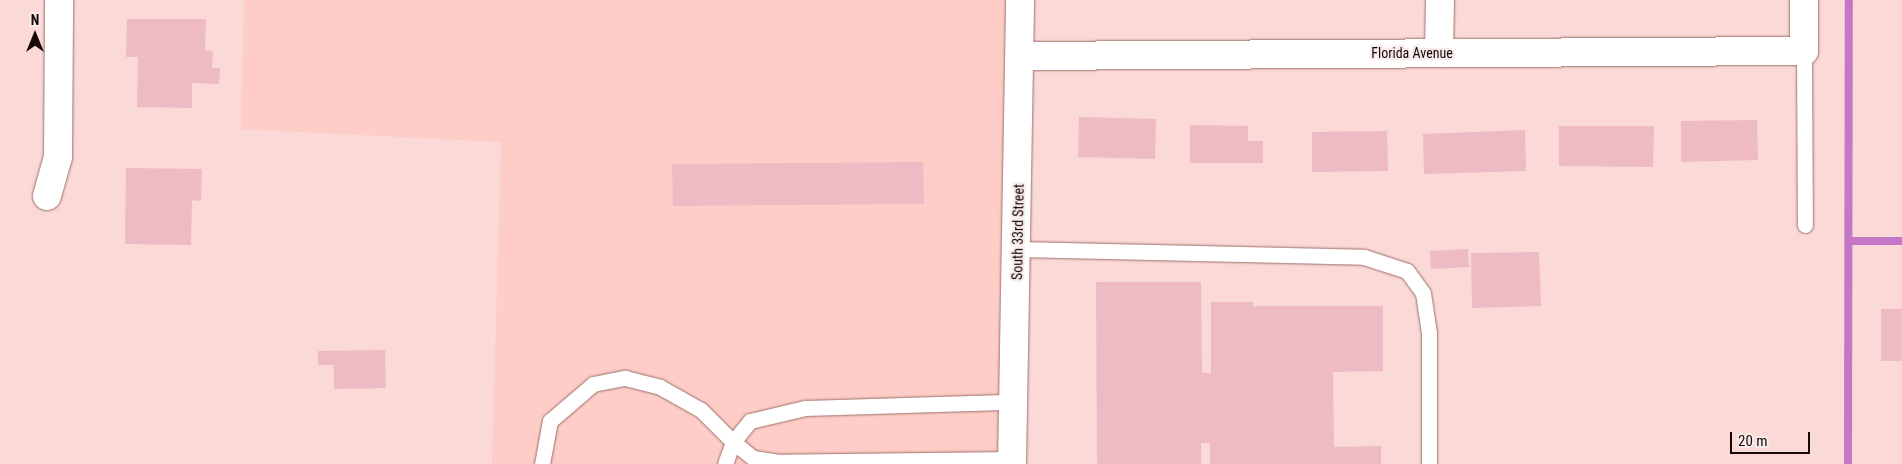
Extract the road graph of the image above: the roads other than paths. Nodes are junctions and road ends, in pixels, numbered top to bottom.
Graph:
1 (59, 0) edge
2 (1020, 0) edge
3 (1440, 0) edge
4 (1804, 0) edge
5 (1804, 51) junction
6 (1439, 53) junction
7 (1020, 56) junction
8 (47, 196) dead end
9 (1805, 225) dead end
10 (1018, 248) junction
11 (1013, 402) junction
12 (733, 442) junction
13 (1012, 461) edge
14 (542, 464) edge
15 (725, 464) edge
16 (1429, 464) edge

1 - 8 street
2 - 7 street, South 33rd Street
3 - 6 street
4 - 5 street
5 - 6 street, Florida Avenue
5 - 9 lane
6 - 7 street, Florida Avenue
7 - 10 street, South 33rd Street
10 - 11 street, South 33rd Street
10 - 16 lane
11 - 12 lane
11 - 13 street, South 33rd Street
12 - 13 lane
12 - 14 lane
12 - 15 lane

